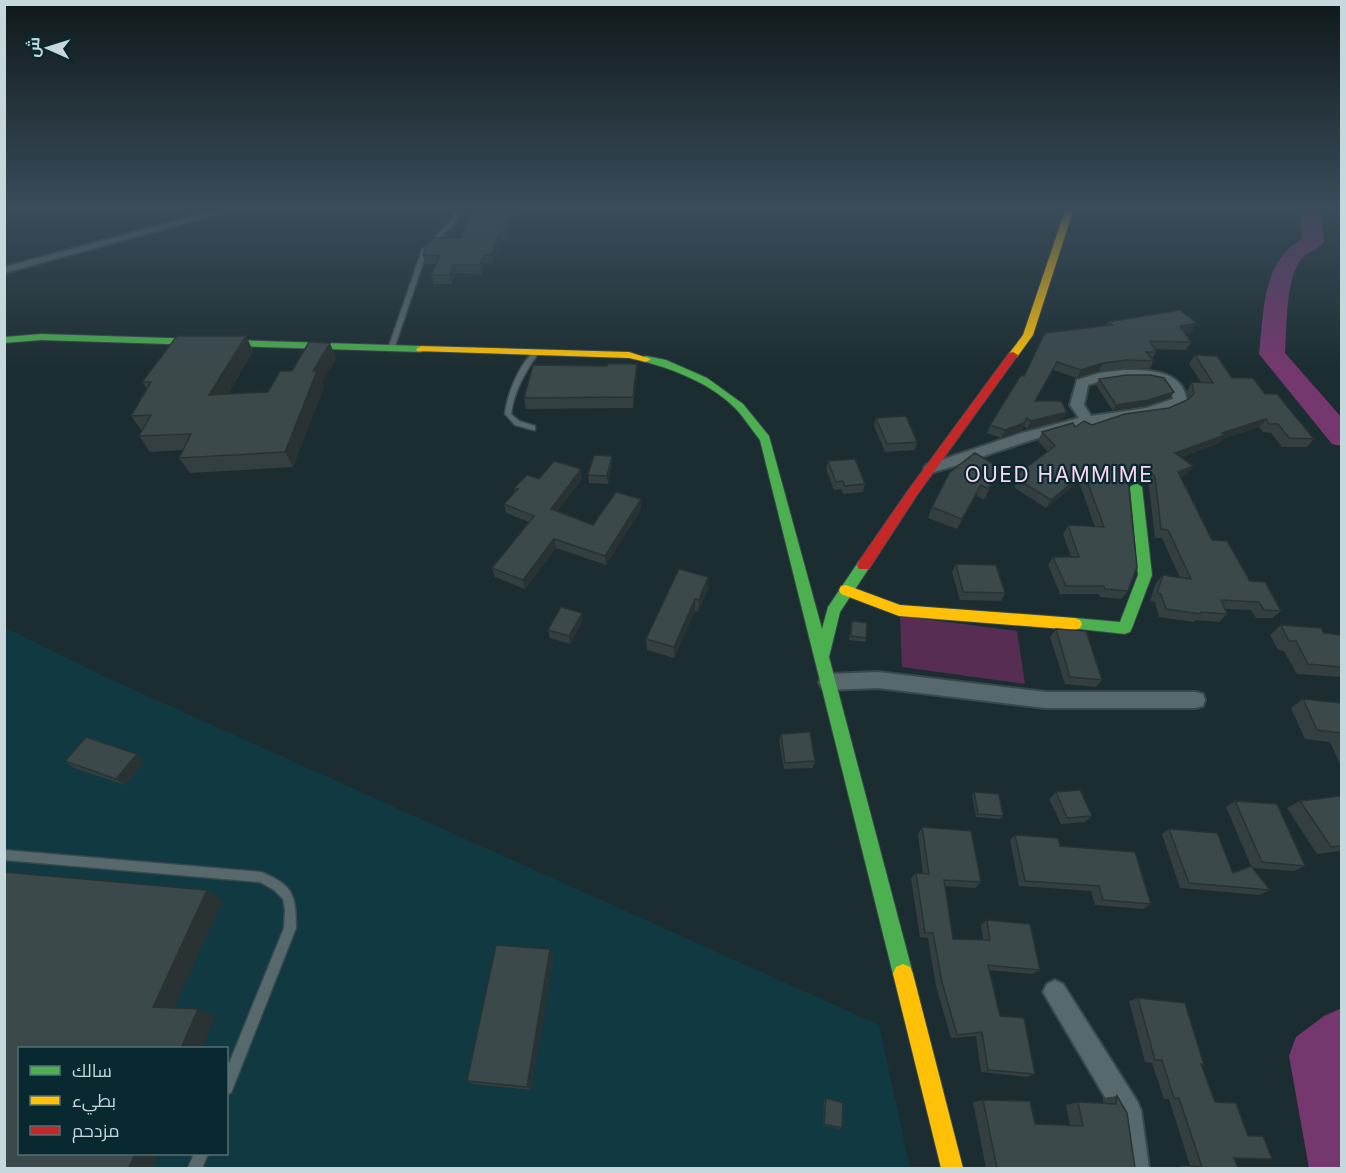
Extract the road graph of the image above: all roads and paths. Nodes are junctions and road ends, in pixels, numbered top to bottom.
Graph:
1 (31, 263) edge
2 (421, 263) edge
3 (1052, 263) edge
4 (4, 270) edge
5 (4, 340) edge
6 (391, 349) junction
7 (536, 352) junction
8 (1087, 420) junction
9 (533, 428) dead end
10 (931, 468) junction
11 (1136, 487) dead end
12 (846, 590) junction
13 (822, 657) junction
14 (828, 682) junction
15 (1196, 700) dead end
16 (4, 855) edge
17 (1055, 992) dead end
18 (228, 1083) edge
19 (952, 1168) edge
20 (1136, 1168) edge

1 - 4 street
2 - 6 lane
3 - 10 street
5 - 6 street
6 - 7 street
7 - 9 lane
7 - 13 street
8 - 8 street
8 - 10 street
10 - 12 street
11 - 12 street
12 - 13 street
13 - 14 street
14 - 15 street
14 - 19 street
16 - 18 lane
17 - 20 street

